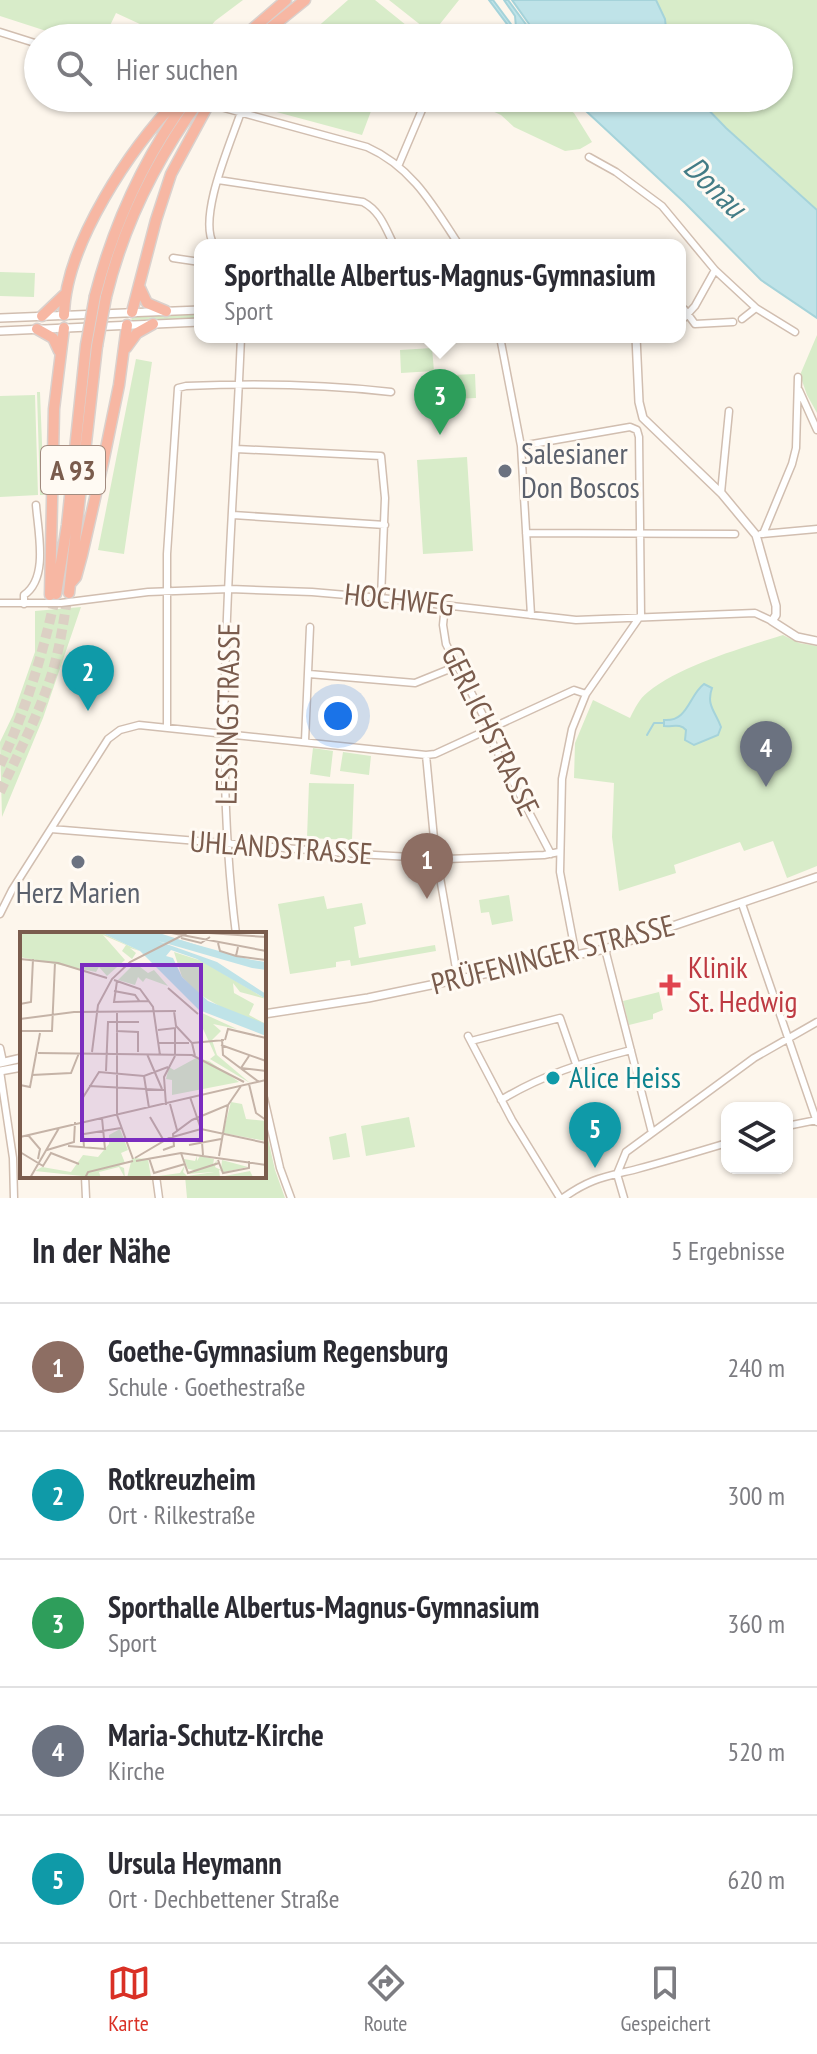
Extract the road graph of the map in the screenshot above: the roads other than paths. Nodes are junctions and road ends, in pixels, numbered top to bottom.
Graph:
1 (286, 0) edge
2 (305, 0) edge
3 (258, 24) edge
4 (272, 24) edge
5 (0, 32) edge
6 (24, 40) edge
7 (167, 112) edge
8 (179, 112) edge
9 (191, 112) edge
10 (208, 112) edge
11 (241, 112) joint
12 (421, 112) edge
13 (589, 157) dead end
14 (399, 164) junction
15 (218, 180) junction
16 (212, 239) edge
17 (391, 239) edge
18 (455, 239) edge
19 (173, 258) dead end
20 (194, 261) edge
21 (715, 270) junction
22 (139, 286) junction
23 (65, 294) junction
24 (101, 296) junction
25 (756, 308) junction
26 (194, 310) edge
27 (166, 311) junction
28 (132, 312) junction
29 (114, 313) junction
30 (686, 314) edge
31 (64, 315) junction
32 (42, 316) junction
33 (686, 317) edge
34 (0, 318) edge
35 (742, 319) dead end
36 (194, 322) edge
37 (733, 322) dead end
38 (153, 324) junction
39 (127, 325) junction
40 (64, 328) junction
41 (78, 328) junction
42 (37, 329) junction
43 (0, 331) edge
44 (795, 332) dead end
45 (241, 343) edge
46 (501, 343) edge
47 (636, 343) edge
48 (91, 345) junction
49 (60, 353) junction
50 (124, 354) junction
51 (239, 384) junction
52 (391, 392) dead end
53 (729, 411) dead end
54 (817, 430) edge
55 (521, 446) junction
56 (236, 449) junction
57 (721, 493) junction
58 (36, 505) dead end
59 (233, 515) junction
60 (385, 525) junction
61 (817, 529) edge
62 (526, 533) junction
63 (642, 534) junction
64 (735, 534) dead end
65 (760, 535) junction
66 (230, 589) junction
67 (167, 590) junction
68 (381, 598) junction
69 (0, 603) edge
70 (24, 604) junction
71 (445, 605) junction
72 (531, 615) junction
73 (637, 619) junction
74 (772, 621) junction
75 (310, 627) dead end
76 (817, 641) edge
77 (457, 666) junction
78 (309, 674) junction
79 (586, 694) junction
80 (167, 728) junction
81 (488, 729) junction
82 (226, 733) junction
83 (305, 741) junction
84 (426, 755) junction
85 (51, 829) junction
86 (227, 845) junction
87 (555, 853) junction
88 (438, 858) junction
89 (817, 877) edge
90 (742, 904) junction
91 (0, 914) edge
92 (236, 932) edge
93 (605, 949) junction
94 (576, 956) junction
95 (458, 980) junction
96 (266, 1016) edge
97 (817, 1022) edge
98 (788, 1037) junction
99 (0, 1048) edge
100 (631, 1050) junction
101 (2, 1062) edge
102 (576, 1064) junction
103 (20, 1067) edge
104 (0, 1071) edge
105 (501, 1100) junction
106 (266, 1114) edge
107 (817, 1120) edge
108 (793, 1125) edge
109 (652, 1133) junction
110 (721, 1145) edge
111 (20, 1157) edge
112 (13, 1158) junction
113 (617, 1174) junction
114 (85, 1178) edge
115 (156, 1178) edge
116 (14, 1198) edge
117 (86, 1198) edge
118 (159, 1198) edge
119 (291, 1198) edge
120 (562, 1198) edge
121 (624, 1198) edge

1 - 3 highway
2 - 4 highway
5 - 6 street
7 - 23 highway
8 - 24 highway, A 93
9 - 24 highway, A 93
10 - 22 highway
11 - 14 street
11 - 15 street
12 - 14 street
13 - 21 street
14 - 18 street
15 - 16 street
15 - 17 street
19 - 20 street
21 - 25 street
21 - 30 street
22 - 27 highway
22 - 28 highway
23 - 31 highway
23 - 32 highway
24 - 48 highway, A 93, bridge
25 - 35 street
25 - 44 street
26 - 27 street
27 - 28 street
28 - 29 street
28 - 39 street
29 - 31 street
29 - 39 street
31 - 32 street
31 - 40 street
31 - 41 street
32 - 34 street
33 - 37 street
36 - 38 street
38 - 39 street
38 - 50 highway
39 - 41 street
39 - 50 highway
40 - 41 street
40 - 42 street
40 - 49 highway
42 - 43 street
42 - 49 highway
45 - 51 street, LESSINGSTRASSE
46 - 55 street
47 - 57 street
48 - 49 highway, A 93
48 - 50 highway, A 93
51 - 52 street
51 - 56 street, LESSINGSTRASSE
51 - 67 street
53 - 57 street
54 - 65 street
55 - 62 street
55 - 63 street
56 - 59 street, LESSINGSTRASSE
56 - 60 street
57 - 65 street
58 - 70 street
59 - 60 street
59 - 66 street, LESSINGSTRASSE
60 - 68 street
61 - 65 street
62 - 63 street
62 - 72 street
63 - 64 street
63 - 73 street
65 - 74 street
66 - 67 street, HOCHWEG
66 - 68 street, HOCHWEG
66 - 82 street, LESSINGSTRASSE
67 - 70 street, HOCHWEG
67 - 80 street
68 - 71 street, HOCHWEG
69 - 70 street, HOCHWEG
71 - 72 street, HOCHWEG
71 - 77 street, GERLICHSTRASSE
72 - 73 street, HOCHWEG
73 - 74 street, HOCHWEG
73 - 79 street
74 - 76 street
75 - 78 street
77 - 78 street
77 - 81 street, GERLICHSTRASSE
78 - 83 street
79 - 81 street
79 - 87 street
80 - 82 street
80 - 85 street
81 - 84 street
81 - 87 street, GERLICHSTRASSE
82 - 83 street
82 - 86 street, LESSINGSTRASSE
83 - 84 street
84 - 88 street
85 - 86 street, UHLANDSTRASSE
85 - 91 street
86 - 88 street, UHLANDSTRASSE
86 - 92 street, LESSINGSTRASSE
87 - 88 street, UHLANDSTRASSE
87 - 94 street
88 - 95 street
89 - 90 street, PRÜFENINGER STRASSE
90 - 93 street, PRÜFENINGER STRASSE
90 - 98 street
93 - 94 street, PRÜFENINGER STRASSE
93 - 100 street
94 - 95 street, PRÜFENINGER STRASSE
95 - 96 street, PRÜFENINGER STRASSE
97 - 98 street
98 - 107 street
98 - 109 street
99 - 101 street
100 - 102 street
100 - 109 street
102 - 105 street
102 - 105 street
103 - 104 street
104 - 112 street
105 - 120 street
106 - 119 street
107 - 108 street
109 - 113 street
110 - 113 street
111 - 112 street
112 - 116 street
113 - 120 street
113 - 121 street
114 - 117 street
115 - 118 street

